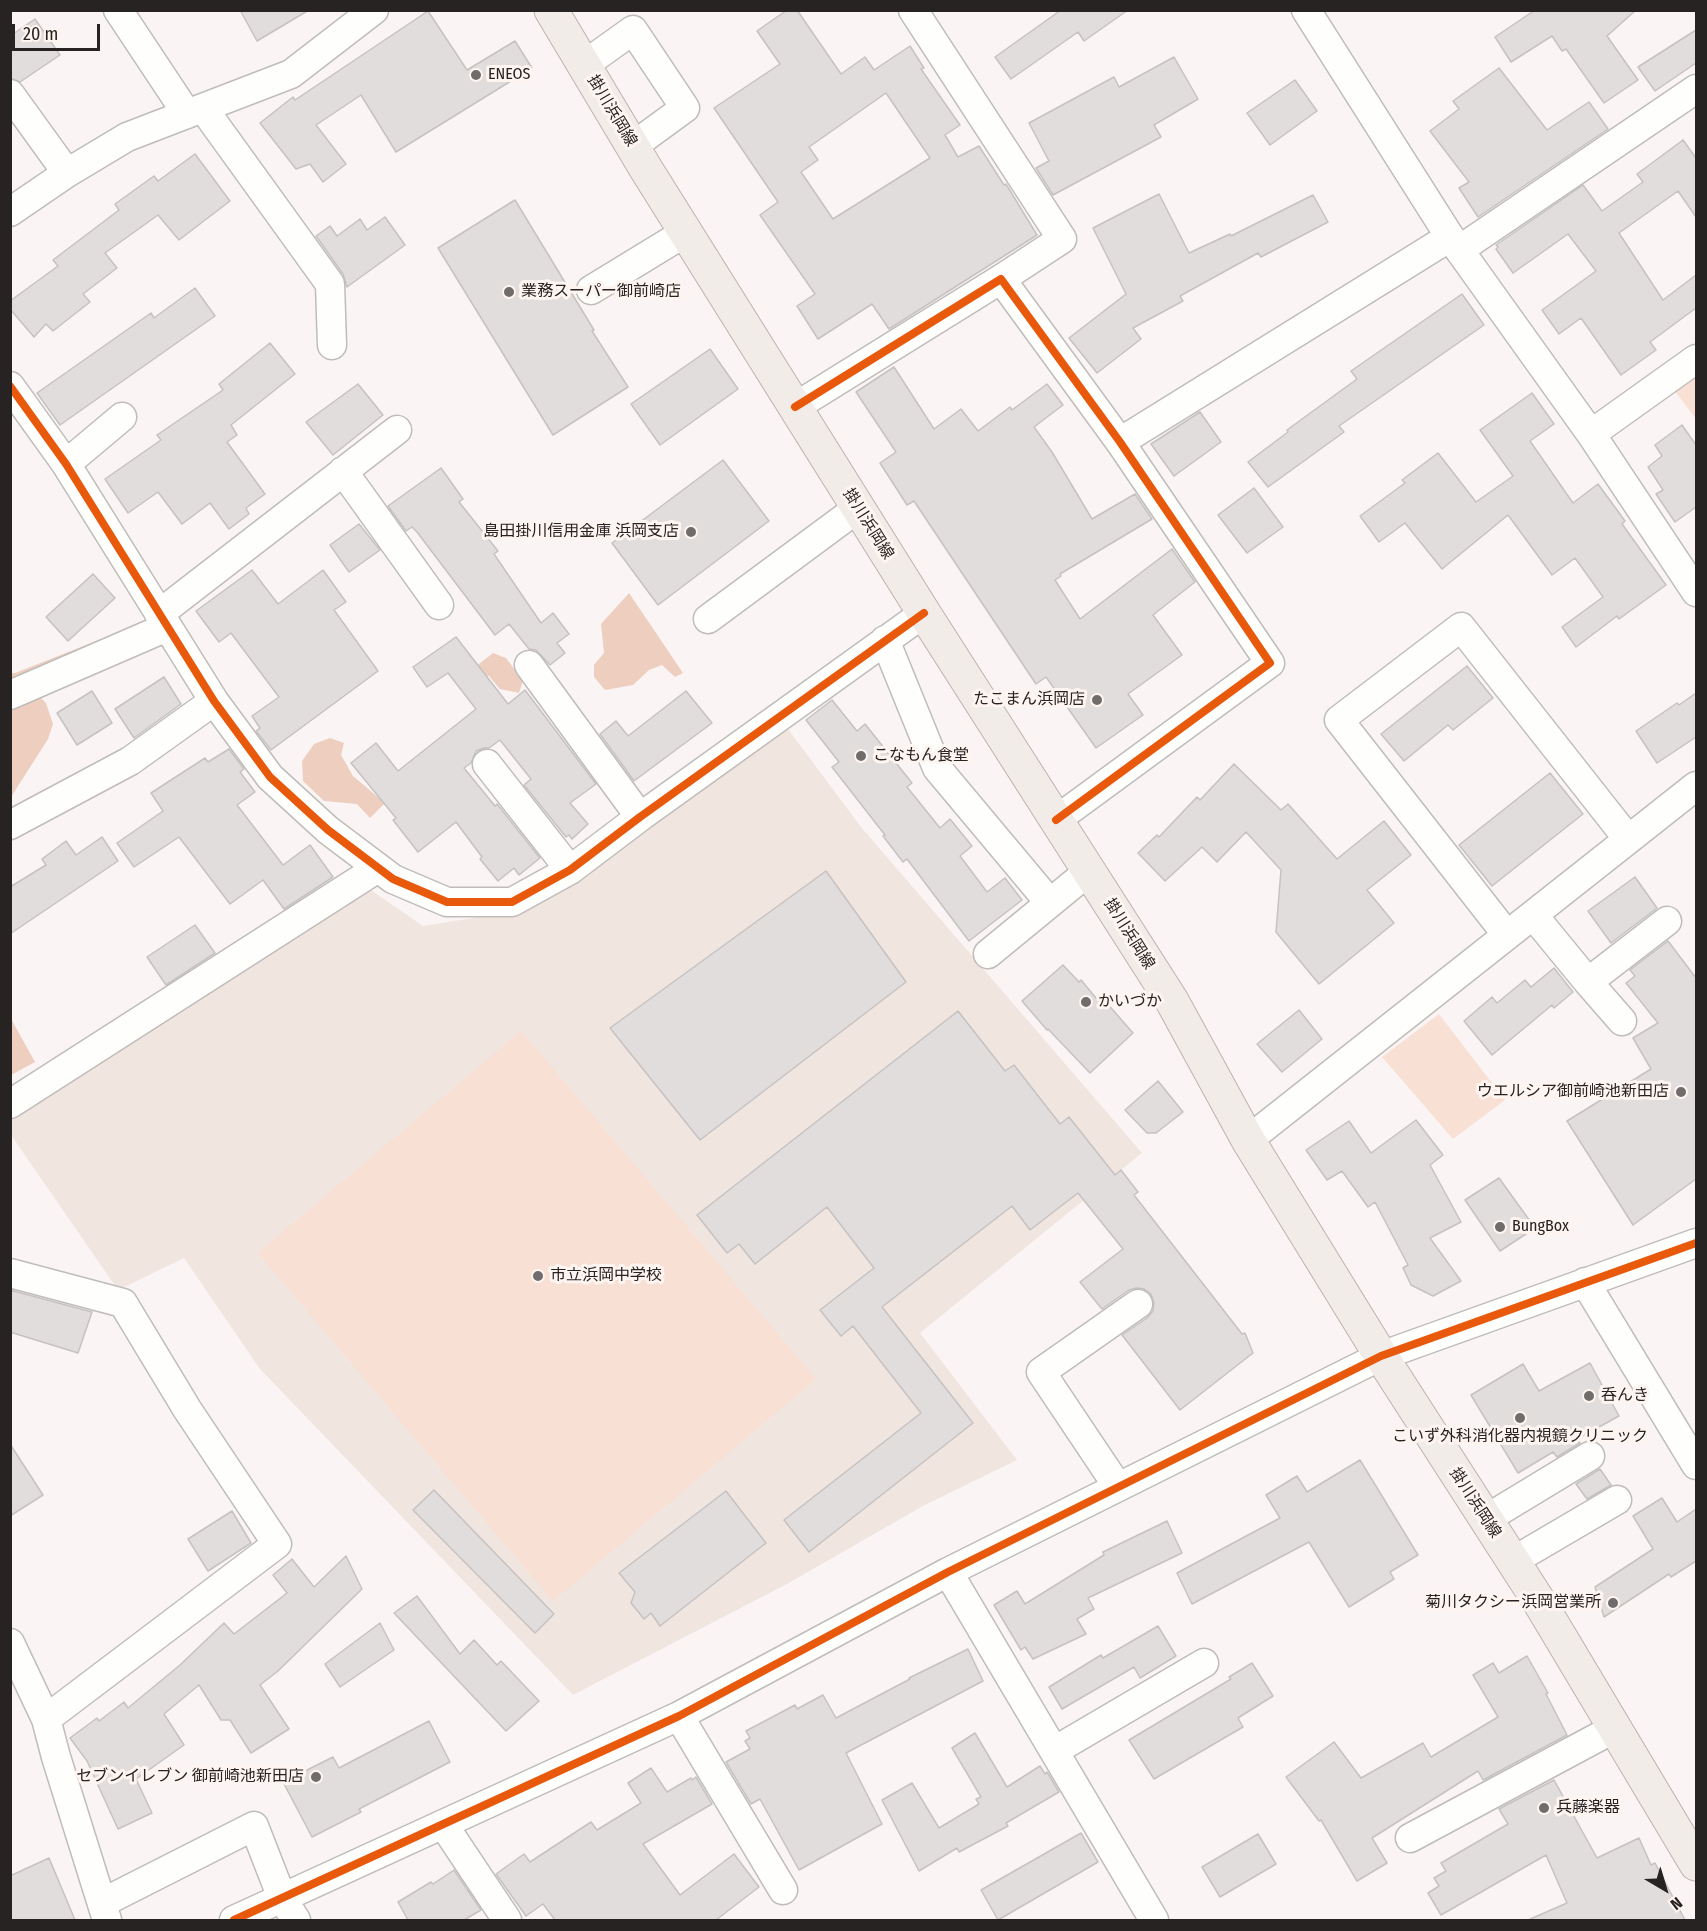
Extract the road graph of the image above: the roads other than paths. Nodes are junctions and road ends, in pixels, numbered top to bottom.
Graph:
1 (118, 10) edge
2 (374, 10) edge
3 (551, 10) edge
4 (913, 10) edge
5 (1306, 10) edge
6 (584, 65) junction
7 (1696, 89) edge
8 (10, 94) edge
9 (195, 111) junction
10 (633, 146) junction
11 (67, 173) junction
12 (10, 212) edge
13 (686, 232) junction
14 (1454, 244) junction
15 (1000, 279) junction
16 (591, 290) dead end
17 (332, 345) dead end
18 (1696, 359) edge
19 (10, 386) edge
20 (795, 407) junction
21 (122, 417) dead end
22 (397, 430) dead end
23 (1591, 434) junction
24 (1120, 442) junction
25 (66, 464) junction
26 (343, 471) junction
27 (858, 508) junction
28 (1696, 592) edge
29 (439, 605) dead end
30 (924, 613) junction
31 (708, 619) dead end
32 (163, 620) junction
33 (885, 640) junction
34 (529, 664) dead end
35 (10, 695) edge
36 (214, 701) junction
37 (487, 764) dead end
38 (1696, 786) edge
39 (640, 817) junction
40 (1056, 820) junction
41 (10, 825) edge
42 (1628, 839) junction
43 (378, 868) junction
44 (570, 870) junction
45 (1089, 871) junction
46 (1050, 903) junction
47 (1533, 915) junction
48 (1667, 921) dead end
49 (1507, 935) junction
50 (988, 954) dead end
51 (1588, 982) junction
52 (1622, 1021) dead end
53 (10, 1104) edge
54 (1248, 1140) junction
55 (1696, 1243) edge
56 (10, 1273) edge
57 (1586, 1282) junction
58 (1138, 1304) dead end
59 (1381, 1356) junction
60 (1590, 1456) dead end
61 (1696, 1465) edge
62 (1118, 1487) junction
63 (1617, 1500) dead end
64 (1486, 1519) junction
65 (1513, 1561) junction
66 (948, 1572) junction
67 (10, 1642) edge
68 (1204, 1663) dead end
69 (679, 1716) junction
70 (46, 1719) junction
71 (1614, 1728) junction
72 (1054, 1751) junction
73 (443, 1824) junction
74 (1410, 1838) dead end
75 (1696, 1864) edge
76 (783, 1890) dead end
77 (289, 1909) edge
78 (105, 1912) edge
79 (234, 1920) edge
80 (507, 1920) edge
81 (1154, 1920) edge

1 - 9 street
2 - 9 street
3 - 6 main road, 掛川浜岡線
4 - 15 street
5 - 14 street
6 - 10 main road, 掛川浜岡線
6 - 10 street
7 - 14 street
8 - 11 street
9 - 11 street
9 - 17 street
10 - 13 main road, 掛川浜岡線
11 - 12 street
13 - 16 street
13 - 20 main road, 掛川浜岡線
14 - 23 street
14 - 24 street
15 - 20 street
15 - 24 street
18 - 23 street
19 - 25 street
20 - 27 main road, 掛川浜岡線
21 - 25 street
22 - 26 street
23 - 28 street
24 - 40 street
25 - 32 street
26 - 29 street
26 - 32 street
27 - 30 main road, 掛川浜岡線
27 - 31 street
30 - 33 street
30 - 40 main road, 掛川浜岡線
32 - 35 street
32 - 36 street
33 - 39 street
33 - 46 street
34 - 39 street
36 - 41 street
36 - 43 street
37 - 44 street
38 - 42 street
39 - 44 street
40 - 45 main road, 掛川浜岡線
42 - 47 street
42 - 49 street
43 - 44 street
43 - 53 street
45 - 46 street
45 - 54 main road, 掛川浜岡線
46 - 50 street
47 - 49 street
47 - 51 street
48 - 51 street
49 - 54 street
51 - 52 street
54 - 59 main road, 掛川浜岡線
55 - 57 street
56 - 70 street
57 - 59 street
57 - 61 street
58 - 62 street
59 - 62 street
59 - 64 main road, 掛川浜岡線
60 - 64 street
62 - 66 street
63 - 65 street
64 - 65 main road, 掛川浜岡線
65 - 71 main road, 掛川浜岡線
66 - 69 street
66 - 72 street
67 - 70 street
68 - 72 street
69 - 73 street
69 - 76 street
70 - 78 street
71 - 74 street
71 - 75 main road, 掛川浜岡線
72 - 81 street
73 - 77 street
73 - 80 street
77 - 78 street
77 - 79 street

